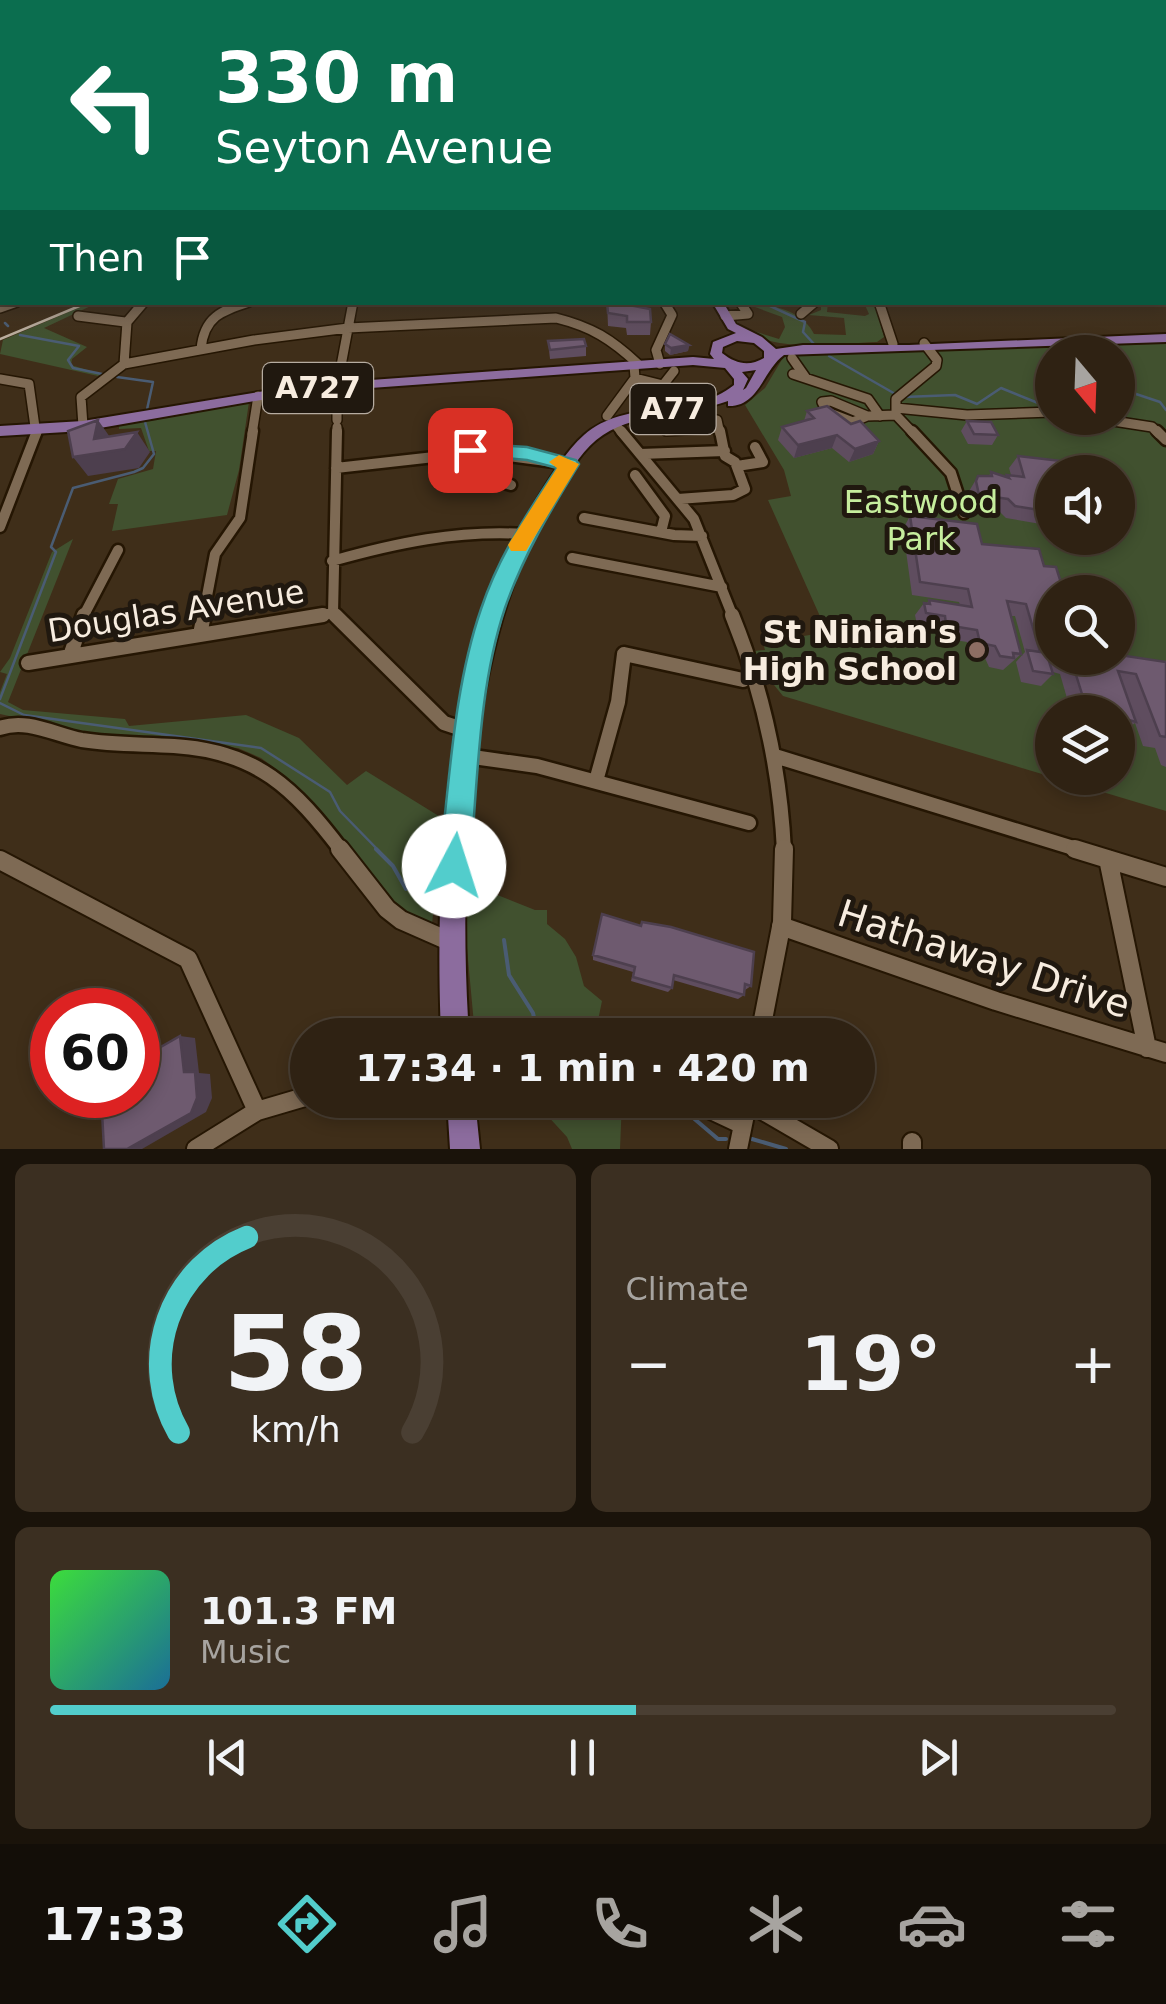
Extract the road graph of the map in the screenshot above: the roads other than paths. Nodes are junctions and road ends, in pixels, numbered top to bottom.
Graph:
1 (141, 305) edge
2 (241, 305) edge
3 (353, 305) edge
4 (666, 305) edge
5 (712, 305) edge
6 (741, 305) edge
7 (812, 305) edge
8 (880, 305) edge
9 (723, 308) edge
10 (801, 314) dead end
11 (78, 316) dead end
12 (125, 322) junction
13 (348, 328) junction
14 (1166, 338) edge
15 (757, 340) junction
16 (1004, 343) junction
17 (894, 344) junction
18 (717, 345) junction
19 (871, 348) junction
20 (202, 350) junction
21 (930, 350) junction
22 (798, 353) junction
23 (769, 361) junction
24 (659, 362) junction
25 (124, 364) junction
26 (729, 364) junction
27 (636, 369) junction
28 (674, 372) dead end
29 (793, 374) dead end
30 (0, 378) edge
31 (806, 378) junction
32 (337, 387) junction
33 (258, 396) junction
34 (898, 404) junction
35 (1035, 412) edge
36 (867, 416) dead end
37 (880, 416) junction
38 (614, 423) junction
39 (1135, 424) edge
40 (84, 426) junction
41 (0, 431) edge
42 (38, 431) junction
43 (666, 432) dead end
44 (1166, 440) edge
45 (755, 447) dead end
46 (493, 450) junction
47 (725, 451) junction
48 (640, 454) junction
49 (569, 464) junction
50 (737, 466) junction
51 (336, 468) junction
52 (635, 475) dead end
53 (511, 485) dead end
54 (678, 499) junction
55 (964, 513) dead end
56 (584, 518) dead end
57 (0, 527) edge
58 (662, 532) junction
59 (524, 534) junction
60 (702, 536) junction
61 (118, 550) dead end
62 (572, 558) dead end
63 (332, 561) junction
64 (722, 587) junction
65 (333, 614) junction
66 (200, 634) junction
67 (70, 656) junction
68 (28, 663) dead end
69 (743, 680) dead end
70 (3, 726) edge
71 (468, 731) junction
72 (466, 756) junction
73 (774, 756) junction
74 (596, 781) junction
75 (749, 822) dead end
76 (1108, 859) junction
77 (0, 860) edge
78 (1166, 877) edge
79 (781, 926) junction
80 (451, 942) junction
81 (454, 1018) edge
82 (763, 1018) edge
83 (1147, 1048) junction
84 (1166, 1053) edge
85 (290, 1101) edge
86 (257, 1111) junction
87 (462, 1118) edge
88 (728, 1118) edge
89 (743, 1118) edge
90 (777, 1118) edge
91 (741, 1124) junction
92 (196, 1149) edge
93 (465, 1149) edge
94 (738, 1149) edge
95 (829, 1149) edge

1 - 12 street
2 - 20 street
3 - 13 street
4 - 24 street
5 - 18 main road, A77
6 - 9 street
7 - 10 street
8 - 17 street
9 - 15 main road
11 - 12 street
12 - 25 street
13 - 20 street
13 - 27 street
13 - 32 street
14 - 16 main road
15 - 18 main road
15 - 22 main road
15 - 23 main road
16 - 21 main road
16 - 21 main road
17 - 19 main road
17 - 21 main road
18 - 24 main road, A727
18 - 26 main road
19 - 21 main road
19 - 22 main road
20 - 25 street
21 - 34 street
22 - 23 main road
22 - 31 street
23 - 26 main road
23 - 38 main road, A77
24 - 26 main road, A727
24 - 27 main road, A727
25 - 40 street
26 - 38 main road, A77
27 - 28 street
27 - 32 main road, A727
27 - 38 street
29 - 31 street
30 - 42 street
31 - 37 street
32 - 33 main road, A727
32 - 51 street
33 - 40 main road, A727
33 - 66 street
34 - 35 street
34 - 37 street
34 - 55 street
36 - 37 street
38 - 48 street
38 - 49 main road, A77
39 - 44 street
40 - 42 main road, A727
41 - 42 main road, A727
42 - 57 street
43 - 47 street
45 - 50 street
46 - 49 street
46 - 51 street
46 - 53 street
47 - 48 street
47 - 50 street
48 - 54 street
49 - 59 main road, A77
50 - 54 street
51 - 63 street
52 - 58 street
54 - 60 street
56 - 58 street
58 - 60 street
59 - 63 street
59 - 71 main road, A77
60 - 64 street
61 - 67 street
62 - 64 street
63 - 65 street
64 - 73 street
65 - 66 street, Douglas Avenue
65 - 71 street
66 - 67 street, Douglas Avenue
67 - 68 street, Douglas Avenue
69 - 74 street
70 - 80 street
71 - 72 main road, A77
72 - 74 street
72 - 80 main road, A77
73 - 76 street
73 - 79 street
74 - 75 street
76 - 78 street
76 - 83 street
77 - 86 street
79 - 82 street
79 - 83 street, Hathaway Drive
80 - 81 main road, A77
83 - 84 street, Hathaway Drive
85 - 86 street
86 - 92 street
87 - 93 main road
88 - 91 street
89 - 91 street
90 - 95 street
91 - 94 street

